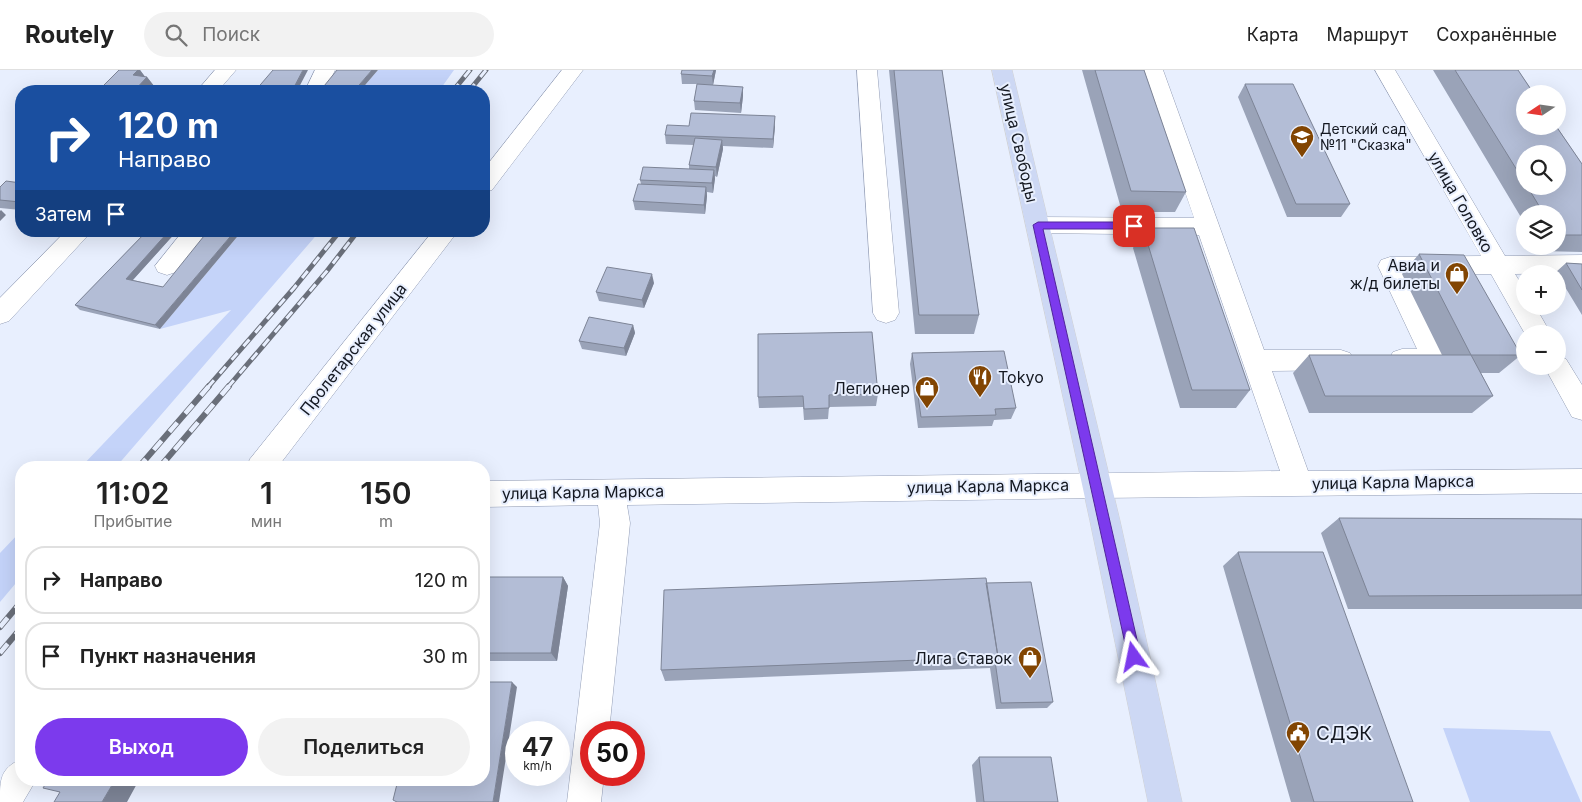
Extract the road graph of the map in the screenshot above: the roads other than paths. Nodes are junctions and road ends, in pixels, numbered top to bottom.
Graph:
1 (226, 70) edge
2 (325, 70) edge
3 (573, 70) edge
4 (866, 70) edge
5 (1002, 70) edge
6 (1153, 70) edge
7 (1385, 70) edge
8 (212, 85) edge
9 (318, 85) edge
10 (490, 176) edge
11 (1038, 225) junction
12 (1208, 227) junction
13 (74, 237) edge
14 (192, 237) edge
15 (441, 237) edge
16 (1498, 264) junction
17 (1582, 264) edge
18 (167, 266) dead end
19 (886, 313) dead end
20 (0, 314) edge
21 (1533, 325) edge
22 (1256, 360) junction
23 (1562, 375) edge
24 (1582, 409) edge
25 (265, 461) edge
26 (1582, 481) edge
27 (1298, 483) junction
28 (1097, 485) junction
29 (611, 492) junction
30 (490, 494) edge
31 (592, 721) edge
32 (15, 784) edge
33 (586, 786) edge
34 (1, 802) edge
35 (584, 802) edge
36 (1166, 802) edge

1 - 8 street
2 - 9 street
3 - 10 street
4 - 19 street
5 - 11 main road, улица Свободы
6 - 12 street
7 - 16 street, улица Головко
11 - 12 street
11 - 28 main road, улица Свободы
12 - 22 street
13 - 20 street
14 - 18 street
15 - 25 street, Пролетарская улица
16 - 17 street
16 - 21 street, улица Головко
16 - 22 street
22 - 27 street
23 - 24 street
26 - 27 street, улица Карла Маркса
27 - 28 street, улица Карла Маркса
28 - 29 street, улица Карла Маркса
28 - 36 main road, улица Свободы
29 - 30 street, улица Карла Маркса
29 - 31 street
32 - 34 street
33 - 35 street

